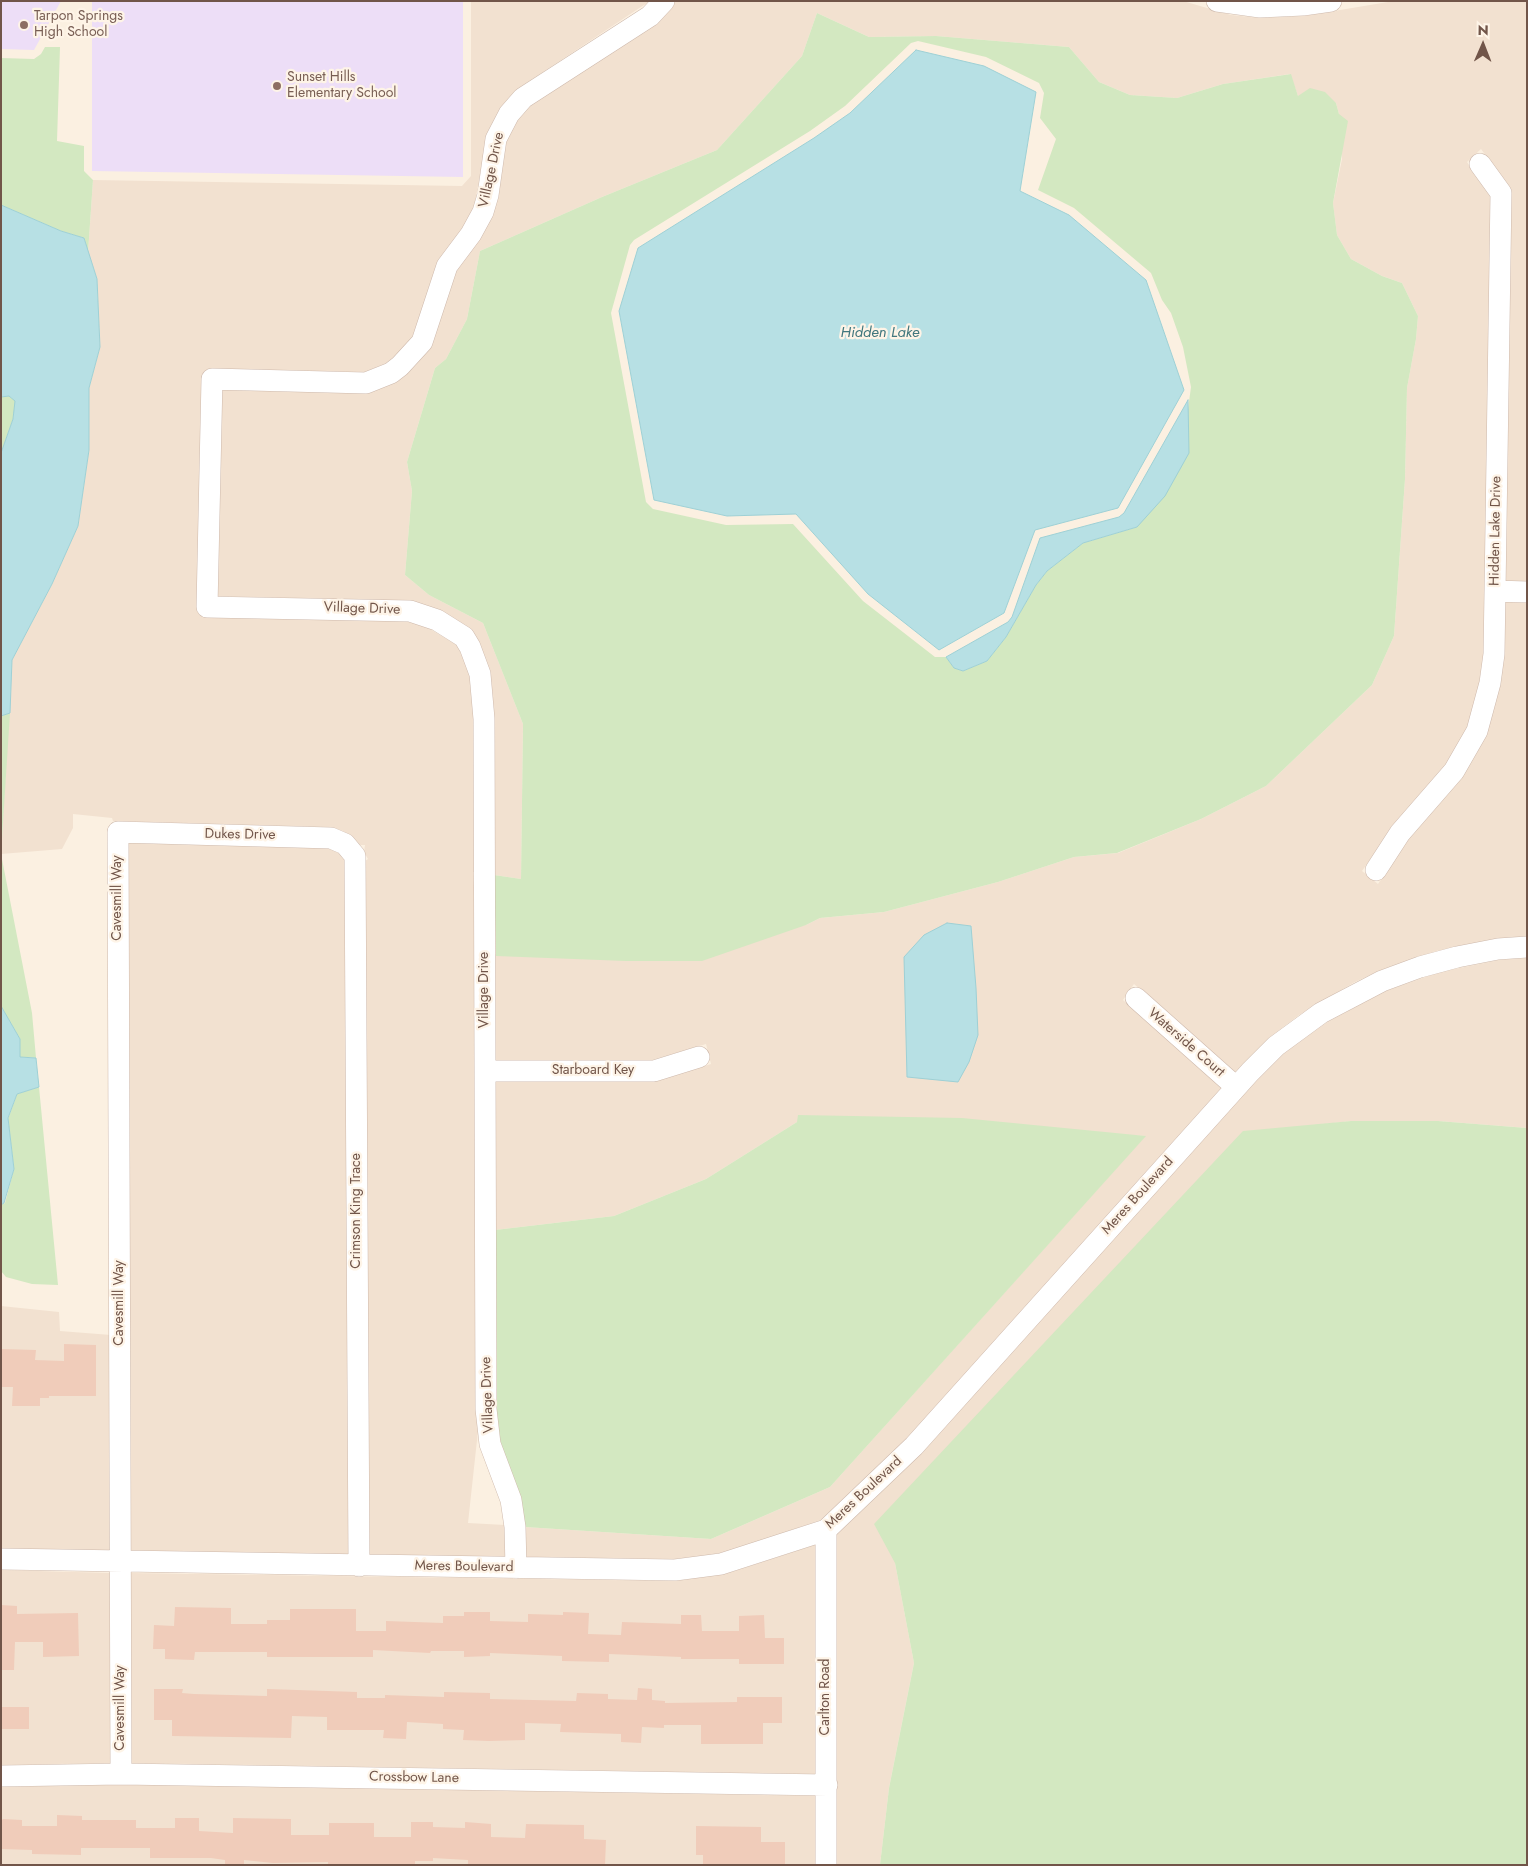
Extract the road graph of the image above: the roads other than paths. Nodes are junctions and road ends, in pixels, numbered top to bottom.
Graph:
1 (664, 1) edge
2 (1217, 1) edge
3 (1331, 1) edge
4 (1480, 164) dead end
5 (1495, 591) junction
6 (1527, 592) edge
7 (118, 832) joint
8 (355, 856) joint
9 (1376, 870) dead end
10 (1527, 947) edge
11 (1136, 998) dead end
12 (699, 1057) dead end
13 (485, 1071) junction
14 (1236, 1087) junction
15 (826, 1530) junction
16 (1, 1559) edge
17 (122, 1562) junction
18 (359, 1566) junction
19 (516, 1568) junction
20 (122, 1774) junction
21 (1, 1776) edge
22 (826, 1785) junction
23 (826, 1865) edge

1 - 13 street, Village Drive
2 - 3 street
4 - 5 street, Hidden Lake Drive
5 - 6 street
5 - 9 street, Hidden Lake Drive
7 - 8 street, Dukes Drive
7 - 17 street, Cavesmill Way
8 - 18 street, Crimson King Trace
10 - 14 street, Meres Boulevard
11 - 14 street, Waterside Court
12 - 13 street, Starboard Key
13 - 19 street, Village Drive
14 - 15 street, Meres Boulevard
15 - 19 street, Meres Boulevard
15 - 22 street, Carlton Road
16 - 17 street, Meres Boulevard
17 - 18 street, Meres Boulevard
17 - 20 street, Cavesmill Way
18 - 19 street, Meres Boulevard
20 - 21 street, Crossbow Lane
20 - 22 street, Crossbow Lane
22 - 23 street, Carlton Road

